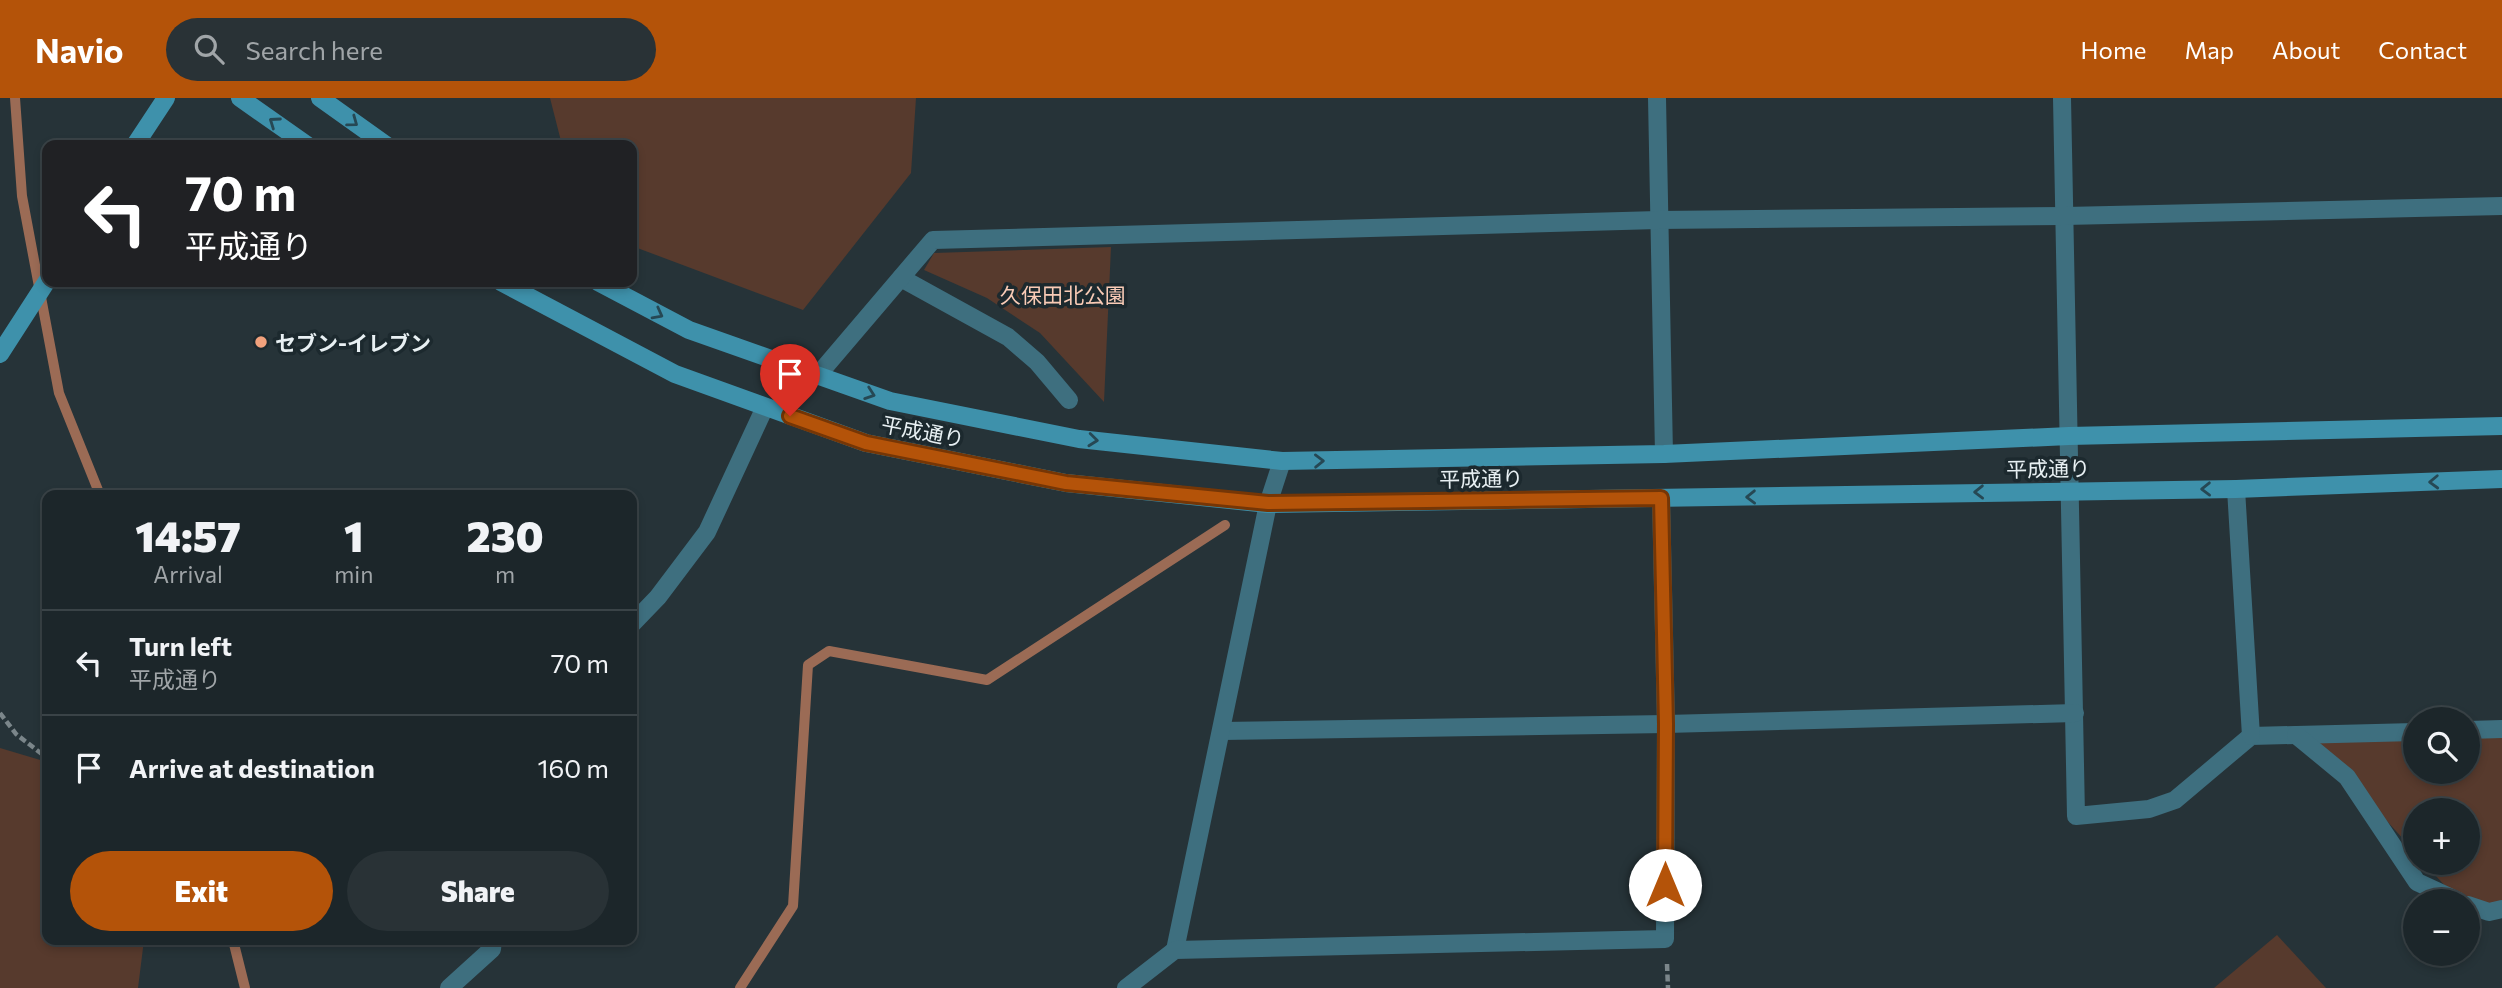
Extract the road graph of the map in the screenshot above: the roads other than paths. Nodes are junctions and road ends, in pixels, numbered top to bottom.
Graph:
1 (166, 98) edge
2 (240, 98) edge
3 (320, 98) edge
4 (1657, 98) edge
5 (2062, 98) edge
6 (138, 140) edge
7 (300, 140) edge
8 (379, 140) edge
9 (2502, 206) edge
10 (2064, 216) junction
11 (1658, 220) junction
12 (901, 278) junction
13 (43, 287) edge
14 (510, 287) edge
15 (607, 287) edge
16 (0, 354) edge
17 (818, 375) junction
18 (1069, 400) dead end
19 (765, 407) junction
20 (2502, 426) edge
21 (2069, 436) junction
22 (1664, 454) junction
23 (1282, 461) junction
24 (2502, 479) edge
25 (2236, 489) junction
26 (2070, 491) junction
27 (1661, 498) junction
28 (1268, 503) junction
29 (637, 619) edge
30 (2075, 713) junction
31 (1666, 724) junction
32 (2502, 729) edge
33 (2480, 730) edge
34 (1222, 731) junction
35 (2403, 732) edge
36 (2296, 735) junction
37 (2251, 736) junction
38 (2432, 889) edge
39 (2480, 909) edge
40 (2502, 909) edge
41 (492, 945) edge
42 (1175, 950) junction
43 (449, 988) edge
44 (1126, 988) edge

1 - 6 street
7 -> 2 street
3 -> 8 street
4 - 11 street
5 - 10 street
9 - 10 street
10 - 11 street
10 - 21 street
11 - 12 street
11 - 22 street
12 - 17 street
12 - 18 street
13 - 16 street
14 - 19 street, 平成通り
15 -> 17 street, 平成通り
17 -> 23 street, 平成通り
19 - 28 street, 平成通り
19 - 29 street
20 - 21 street, 平成通り
21 - 22 street, 平成通り
21 - 26 street
23 -> 22 street, 平成通り
23 - 28 street
24 -> 25 street, 平成通り
25 -> 26 street, 平成通り
25 - 37 street
26 -> 27 street, 平成通り
26 - 30 street
27 - 28 street, 平成通り
27 - 31 street
28 - 34 street
30 - 31 street
30 - 37 street
31 - 34 street
31 - 42 street
32 - 33 street
34 - 42 street
35 - 36 street
36 - 37 street
36 - 38 street
39 - 40 street
41 - 43 street
42 - 44 street

